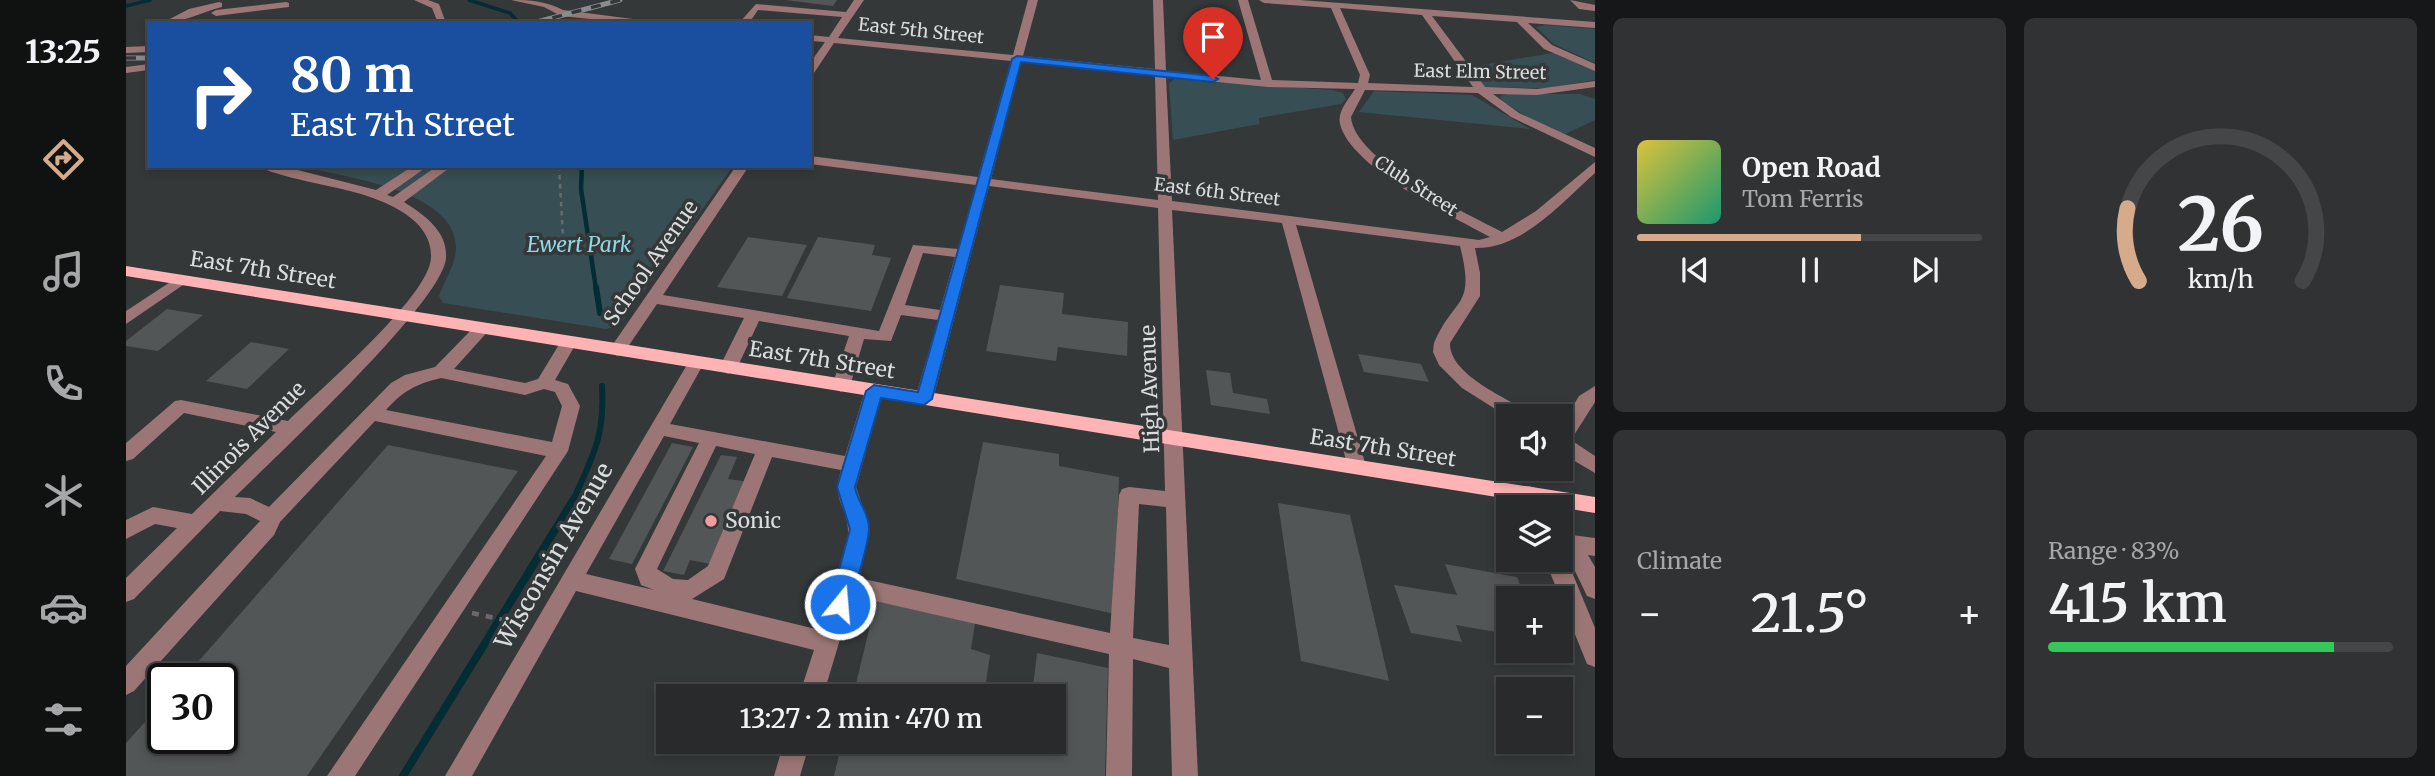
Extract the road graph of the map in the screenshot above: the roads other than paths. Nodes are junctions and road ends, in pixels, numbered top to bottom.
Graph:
1 (298, 0) edge
2 (419, 0) edge
3 (516, 0) edge
4 (859, 0) edge
5 (1033, 0) edge
6 (1158, 0) edge
7 (1242, 0) edge
8 (1264, 0) edge
9 (1398, 0) edge
10 (1575, 0) edge
11 (286, 5) junction
12 (1334, 5) junction
13 (1595, 8) edge
14 (217, 10) edge
15 (1405, 11) junction
16 (1425, 12) junction
17 (848, 15) junction
18 (257, 18) dead end
19 (1520, 20) junction
20 (171, 21) edge
21 (442, 21) edge
22 (640, 21) edge
23 (746, 21) edge
24 (1595, 26) edge
25 (812, 39) edge
26 (828, 44) junction
27 (812, 47) edge
28 (126, 50) edge
29 (147, 50) edge
30 (1017, 59) junction
31 (814, 61) edge
32 (147, 67) edge
33 (1595, 68) edge
34 (126, 69) edge
35 (1160, 74) junction
36 (1268, 84) junction
37 (1595, 85) edge
38 (1363, 87) junction
39 (1482, 91) junction
40 (1595, 153) edge
41 (812, 160) edge
42 (1595, 166) edge
43 (273, 168) edge
44 (419, 168) edge
45 (443, 168) edge
46 (742, 168) edge
47 (984, 181) junction
48 (377, 195) junction
49 (396, 201) junction
50 (1165, 205) junction
51 (1288, 221) junction
52 (1502, 238) junction
53 (1467, 244) junction
54 (964, 254) junction
55 (126, 271) edge
56 (181, 280) junction
57 (653, 298) junction
58 (895, 309) junction
59 (754, 314) junction
60 (405, 316) junction
61 (945, 316) junction
62 (126, 319) edge
63 (483, 328) junction
64 (858, 332) junction
65 (569, 342) junction
66 (617, 350) junction
67 (696, 363) junction
68 (728, 368) junction
69 (441, 372) junction
70 (544, 383) junction
71 (841, 386) junction
72 (874, 391) junction
73 (1595, 392) edge
74 (924, 399) junction
75 (1503, 404) edge
76 (372, 414) junction
77 (1573, 422) edge
78 (291, 428) junction
79 (658, 428) junction
80 (1175, 436) junction
81 (711, 438) junction
82 (766, 449) junction
83 (1573, 450) edge
84 (559, 451) junction
85 (126, 454) edge
86 (852, 465) junction
87 (1356, 466) junction
88 (1595, 466) edge
89 (1501, 495) edge
90 (1177, 500) junction
91 (217, 503) junction
92 (1573, 504) edge
93 (1595, 505) edge
94 (271, 518) junction
95 (195, 523) junction
96 (126, 530) edge
97 (1595, 547) edge
98 (1561, 572) edge
99 (571, 580) junction
100 (846, 584) junction
101 (1595, 589) edge
102 (126, 592) edge
103 (828, 643) junction
104 (1121, 646) junction
105 (1595, 656) edge
106 (1181, 659) junction
107 (126, 683) edge
108 (815, 684) edge
109 (793, 754) edge
110 (340, 776) edge
111 (458, 776) edge
112 (787, 776) edge
113 (1119, 776) edge
114 (1185, 776) edge

1 - 11 street
2 - 21 street
3 - 22 street
4 - 17 street
5 - 30 street
6 - 35 street, High Avenue
7 - 36 street
8 - 12 street
9 - 15 street
10 - 13 street
11 - 14 street
11 - 18 street
12 - 15 street
12 - 38 street
14 - 20 street
15 - 16 street
16 - 19 street
16 - 39 street
17 - 23 street
17 - 26 street
19 - 24 street
19 - 33 street
25 - 26 street, East 5th Street
26 - 27 street
26 - 30 street, East 5th Street
26 - 31 street
28 - 29 street
30 - 35 street, East 5th Street
30 - 47 street
32 - 34 street
35 - 36 street, East 5th Street
35 - 50 street, High Avenue
36 - 38 street, East 5th Street
37 - 39 street, East Elm Street
38 - 39 street, East Elm Street
38 - 52 street, Club Street
39 - 40 street
41 - 47 street, East 6th Street
42 - 52 street, East 6th Street
43 - 48 street, Illinois Avenue
44 - 48 street
45 - 49 street
46 - 57 street, School Avenue
47 - 50 street, East 6th Street
47 - 54 street
48 - 49 street, Illinois Avenue
49 - 60 street, Illinois Avenue
50 - 51 street, East 6th Street
50 - 80 street, High Avenue
51 - 53 street, East 6th Street
51 - 87 street
52 - 53 street, East 6th Street
53 - 75 street, Club Street
54 - 58 street
54 - 61 street
55 - 56 main road, East 7th Street
56 - 60 main road, East 7th Street
56 - 62 street
57 - 59 street
57 - 66 street, School Avenue
58 - 61 street
58 - 64 street
59 - 64 street
59 - 68 street
60 - 63 main road, East 7th Street
60 - 78 street, Illinois Avenue
61 - 74 street
63 - 65 main road, East 7th Street
63 - 69 street
64 - 71 street
65 - 66 main road, East 7th Street
65 - 70 street
66 - 67 main road, East 7th Street
67 - 68 main road, East 7th Street
67 - 79 street, Wisconsin Avenue
68 - 71 main road, East 7th Street
69 - 70 street
69 - 76 street
70 - 84 street
71 - 72 main road, East 7th Street
72 - 74 main road, East 7th Street
72 - 86 street
73 - 77 street
74 - 80 main road, East 7th Street
76 - 84 street
76 - 94 street
78 - 85 street
78 - 91 street, Illinois Avenue
79 - 81 street
79 - 99 street, Wisconsin Avenue
80 - 87 main road, East 7th Street
80 - 90 street, High Avenue
81 - 82 street
81 - 82 street
82 - 86 street
83 - 88 street
84 - 110 street
86 - 100 street
87 - 89 main road, East 7th Street
90 - 104 street
90 - 106 street, High Avenue
91 - 94 street
91 - 95 street, Illinois Avenue
92 - 93 main road, East 7th Street
94 - 107 street
95 - 96 street
95 - 102 street, Illinois Avenue
97 - 101 street
98 - 105 street
99 - 103 street
99 - 111 street, Wisconsin Avenue
100 - 103 street
100 - 104 street
103 - 108 street
104 - 106 street
104 - 113 street
106 - 114 street, High Avenue
109 - 112 street

